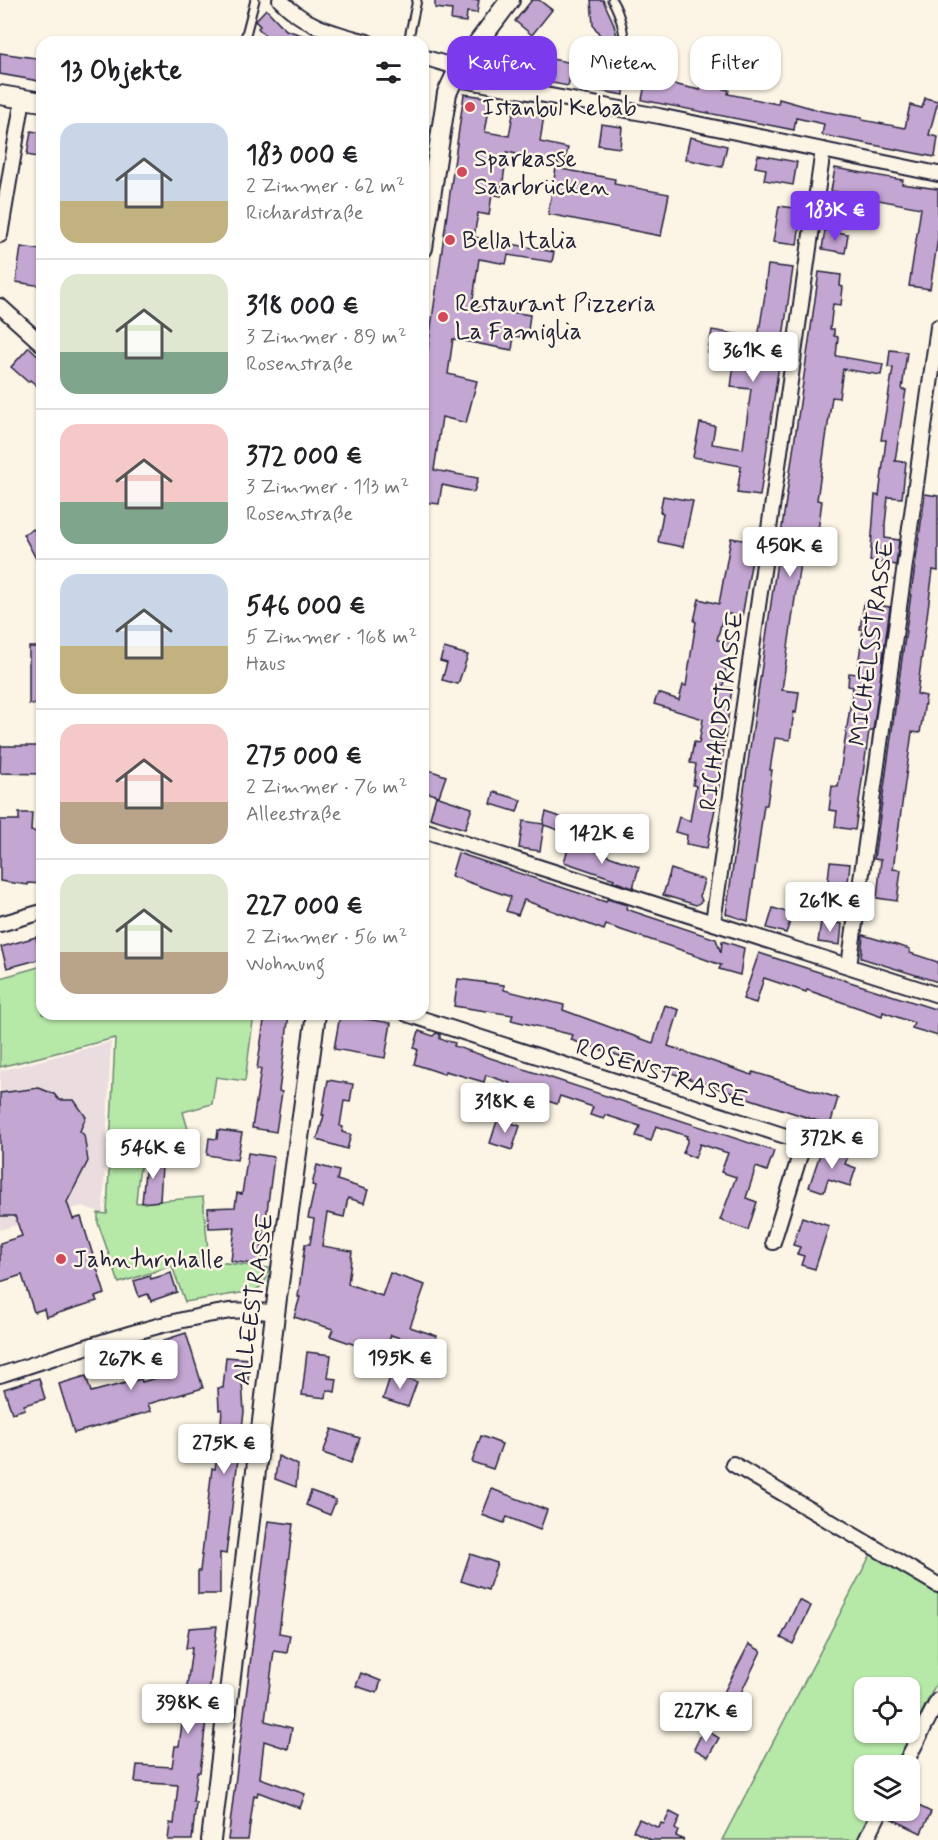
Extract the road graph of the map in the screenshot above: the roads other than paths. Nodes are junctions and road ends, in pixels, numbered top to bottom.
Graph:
1 (255, 0) edge
2 (280, 0) edge
3 (417, 0) edge
4 (510, 0) edge
5 (612, 0) edge
6 (246, 36) edge
7 (346, 36) edge
8 (409, 36) edge
9 (483, 36) edge
10 (625, 36) edge
11 (429, 60) edge
12 (447, 69) edge
13 (448, 90) edge
14 (536, 90) edge
15 (0, 94) edge
16 (23, 98) junction
17 (36, 101) edge
18 (823, 150) junction
19 (429, 170) edge
20 (938, 174) edge
21 (0, 235) edge
22 (0, 306) edge
23 (938, 327) edge
24 (36, 339) edge
25 (429, 832) edge
26 (36, 914) edge
27 (713, 922) junction
28 (0, 924) edge
29 (849, 966) junction
30 (938, 995) edge
31 (315, 1020) edge
32 (425, 1020) edge
33 (773, 1242) dead end
34 (275, 1312) junction
35 (0, 1375) edge
36 (733, 1464) dead end
37 (938, 1585) edge
38 (938, 1700) edge
39 (910, 1755) edge
40 (876, 1821) edge
41 (211, 1840) edge
42 (866, 1840) edge

1 - 6 lane
2 - 7 street
3 - 8 lane
4 - 9 street
5 - 10 lane
11 - 12 street
13 - 19 street
14 - 18 street
15 - 16 street
16 - 17 street
16 - 21 street
18 - 20 street
18 - 27 street, RICHARDSTRASSE
22 - 24 street
23 - 29 street, MICHELSSTRASSE
25 - 27 street
26 - 28 street
27 - 29 street
29 - 30 street
31 - 34 street, ALLEESTRASSE
32 - 33 street, ROSENSTRASSE
34 - 35 street
34 - 41 street, ALLEESTRASSE
36 - 37 street
38 - 39 street
40 - 42 street

